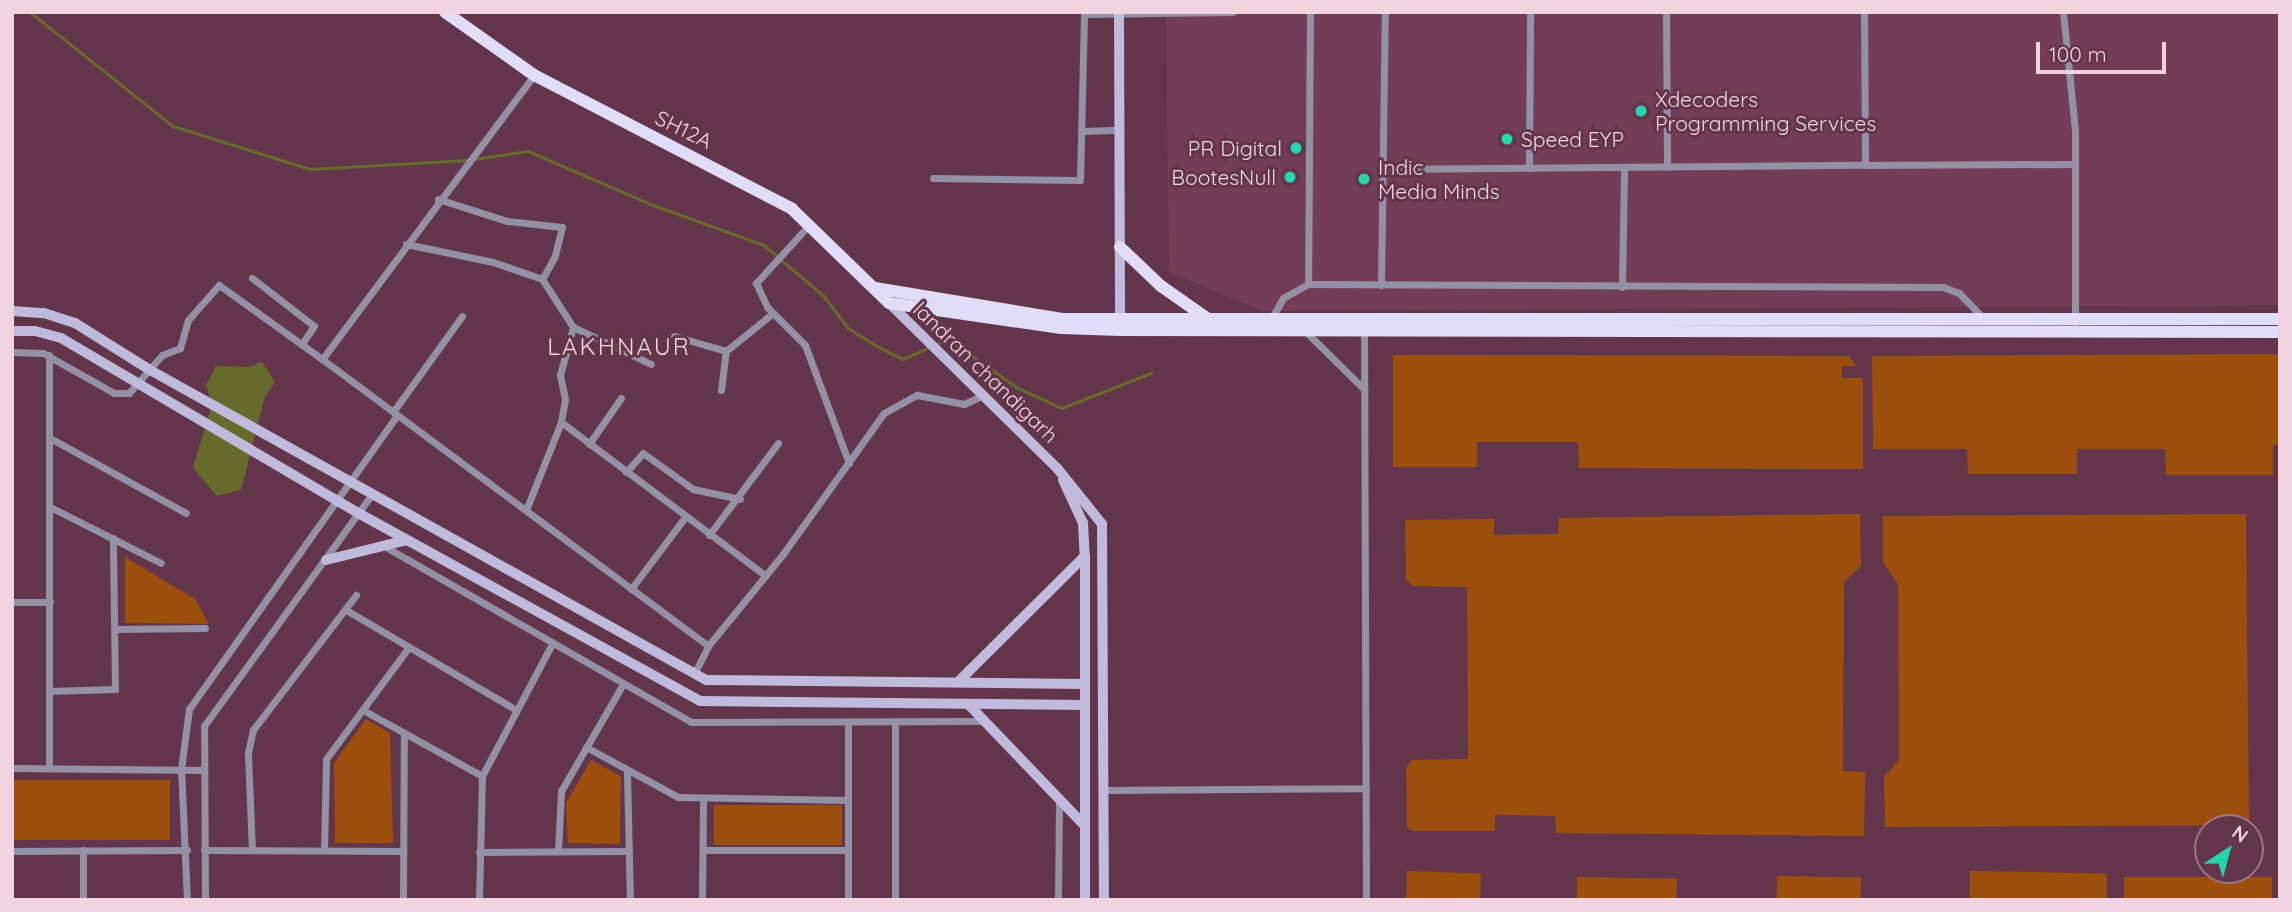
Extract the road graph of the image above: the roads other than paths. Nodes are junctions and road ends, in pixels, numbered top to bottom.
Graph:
1 (445, 12) edge
2 (1233, 12) edge
3 (1310, 12) edge
4 (1385, 12) edge
5 (1530, 12) edge
6 (1666, 12) edge
7 (1864, 12) edge
8 (2063, 12) edge
9 (1084, 13) edge
10 (1119, 14) edge
11 (534, 75) junction
12 (1119, 130) junction
13 (1083, 131) junction
14 (2075, 164) junction
15 (1865, 165) junction
16 (1667, 167) junction
17 (1529, 168) junction
18 (1624, 168) junction
19 (1383, 169) junction
20 (933, 178) dead end
21 (438, 199) junction
22 (810, 224) junction
23 (407, 244) junction
24 (1120, 247) junction
25 (252, 278) dead end
26 (542, 279) junction
27 (1308, 284) junction
28 (1381, 285) junction
29 (1622, 287) junction
30 (875, 288) junction
31 (889, 303) junction
32 (12, 311) edge
33 (773, 313) junction
34 (462, 316) dead end
35 (1982, 317) junction
36 (2075, 317) junction
37 (2280, 318) edge
38 (1208, 319) junction
39 (1271, 319) junction
40 (1120, 325) junction
41 (1363, 325) junction
42 (573, 327) junction
43 (1304, 330) junction
44 (12, 331) edge
45 (2076, 331) junction
46 (2280, 332) edge
47 (674, 336) dead end
48 (302, 344) junction
49 (726, 351) junction
50 (12, 352) edge
51 (49, 355) junction
52 (321, 359) junction
53 (651, 364) dead end
54 (150, 370) junction
55 (139, 386) junction
56 (1364, 389) junction
57 (720, 390) dead end
58 (981, 396) junction
59 (621, 398) dead end
60 (395, 414) junction
61 (561, 422) junction
62 (50, 438) junction
63 (778, 443) dead end
64 (589, 444) junction
65 (849, 463) junction
66 (1057, 468) junction
67 (626, 472) junction
68 (351, 482) junction
69 (372, 494) junction
70 (740, 499) junction
71 (338, 501) junction
72 (50, 507) junction
73 (526, 510) junction
74 (186, 513) dead end
75 (360, 514) junction
76 (685, 517) junction
77 (709, 535) junction
78 (113, 538) junction
79 (407, 540) junction
80 (384, 547) junction
81 (1085, 556) junction
82 (326, 560) junction
83 (162, 563) dead end
84 (766, 576) junction
85 (491, 587) junction
86 (631, 589) junction
87 (356, 595) dead end
88 (480, 601) junction
89 (12, 602) edge
90 (50, 602) junction
91 (346, 610) junction
92 (205, 628) dead end
93 (115, 629) junction
94 (552, 644) junction
95 (708, 646) junction
96 (408, 648) junction
97 (694, 674) junction
98 (960, 680) junction
99 (623, 684) junction
100 (1085, 684) junction
101 (50, 691) junction
102 (969, 705) junction
103 (1085, 705) junction
104 (515, 709) junction
105 (363, 710) junction
106 (986, 721) junction
107 (848, 722) junction
108 (895, 722) junction
109 (404, 733) junction
110 (586, 747) junction
111 (12, 768) edge
112 (49, 768) junction
113 (181, 769) junction
114 (202, 770) junction
115 (627, 772) junction
116 (482, 776) junction
117 (1366, 788) junction
118 (1104, 790) junction
119 (1059, 797) junction
120 (704, 799) junction
121 (848, 800) junction
122 (1085, 826) junction
123 (83, 850) junction
124 (187, 850) junction
125 (204, 850) junction
126 (252, 850) junction
127 (324, 850) junction
128 (703, 850) junction
129 (848, 850) junction
130 (12, 851) edge
131 (403, 851) junction
132 (629, 851) junction
133 (479, 852) junction
134 (558, 852) junction
135 (83, 900) edge
136 (187, 900) edge
137 (205, 900) edge
138 (403, 900) edge
139 (479, 900) edge
140 (630, 900) edge
141 (702, 900) edge
142 (848, 900) edge
143 (895, 900) edge
144 (1058, 900) edge
145 (1085, 900) edge
146 (1104, 900) edge
147 (1366, 900) edge

1 - 11 main road, SH12A / SH12A
2 - 10 street
3 - 27 street
4 - 19 street
5 - 17 street
6 - 16 street
7 - 15 street
8 - 14 street
9 - 10 street
9 - 13 street
10 - 12 street
11 - 21 street
11 - 22 main road, SH12A / SH12A
12 - 13 street
12 - 24 street
13 - 20 street
14 - 15 street
14 - 36 street
15 - 16 street
16 - 18 street
17 - 18 street
17 - 19 street
18 - 29 street
19 - 28 street
21 - 23 street
21 - 26 street
22 - 30 main road, SH12A / SH12A
22 - 33 street
23 - 26 street
23 - 52 street
24 - 38 main road
24 - 40 street
25 - 48 street
26 - 42 street
27 - 28 street
27 - 39 street
28 - 29 street
29 - 35 street
30 - 31 main road, SH12A / SH12A
30 - 40 main road
31 - 40 main road
31 - 58 street, landran chandigarh
32 - 54 street
33 - 49 street
33 - 65 street
34 - 60 street
35 - 36 main road
35 - 41 main road
36 - 37 main road
36 - 45 street
38 - 39 main road
38 - 40 main road
39 - 41 main road
40 - 43 main road
41 - 43 main road
41 - 45 main road
41 - 56 street
42 - 53 street
42 - 61 street
43 - 56 street
44 - 55 street
45 - 46 main road
47 - 49 street
48 - 52 street
48 - 54 street
49 - 57 street
50 - 51 street
51 - 55 street
51 - 62 street
52 - 60 street
54 - 55 street
54 - 68 street
55 - 71 street
56 - 117 street
58 - 65 street
58 - 66 street, landran chandigarh
59 - 64 street
60 - 68 street
60 - 73 street
61 - 64 street
61 - 73 street
62 - 72 street
62 - 74 street
63 - 70 street
64 - 67 street
65 - 84 street
66 - 81 street
66 - 118 street
67 - 70 street
67 - 76 street
68 - 69 street
68 - 71 street
69 - 75 street
69 - 97 street
70 - 77 street
71 - 75 street
71 - 113 street
72 - 78 street
72 - 90 street
73 - 86 street
75 - 79 street
75 - 82 street
76 - 77 street
76 - 86 street
77 - 84 street
78 - 83 street
78 - 93 street
79 - 80 street
79 - 85 street
80 - 82 street
80 - 88 street
81 - 98 street
81 - 100 street
82 - 114 street
84 - 95 street
85 - 88 street
85 - 102 street
86 - 95 street
87 - 91 street
88 - 94 street
89 - 90 street
90 - 101 street
91 - 96 street
91 - 126 street
92 - 93 street
93 - 101 street
94 - 99 street
94 - 104 street
95 - 97 street
96 - 104 street
96 - 105 street
97 - 98 street
98 - 100 street
99 - 107 street
99 - 110 street
100 - 103 street
101 - 112 street
102 - 103 street
102 - 106 street
103 - 122 street
104 - 116 street
105 - 109 street
105 - 127 street
106 - 108 street
106 - 119 street
107 - 108 street
107 - 121 street
108 - 143 street
109 - 116 street
109 - 131 street
110 - 115 street
110 - 134 street
111 - 112 street
112 - 113 street
113 - 114 street
113 - 124 street
114 - 125 street
115 - 120 street
115 - 132 street
116 - 133 street
117 - 118 street
117 - 147 street
118 - 146 street
119 - 122 street
119 - 144 street
120 - 121 street
120 - 128 street
121 - 129 street
122 - 145 street
123 - 124 street
123 - 130 street
123 - 135 street
124 - 136 street
125 - 126 street
125 - 137 street
126 - 127 street
127 - 131 street
128 - 129 street
128 - 141 street
129 - 142 street
131 - 138 street
132 - 134 street
132 - 140 street
133 - 134 street
133 - 139 street

